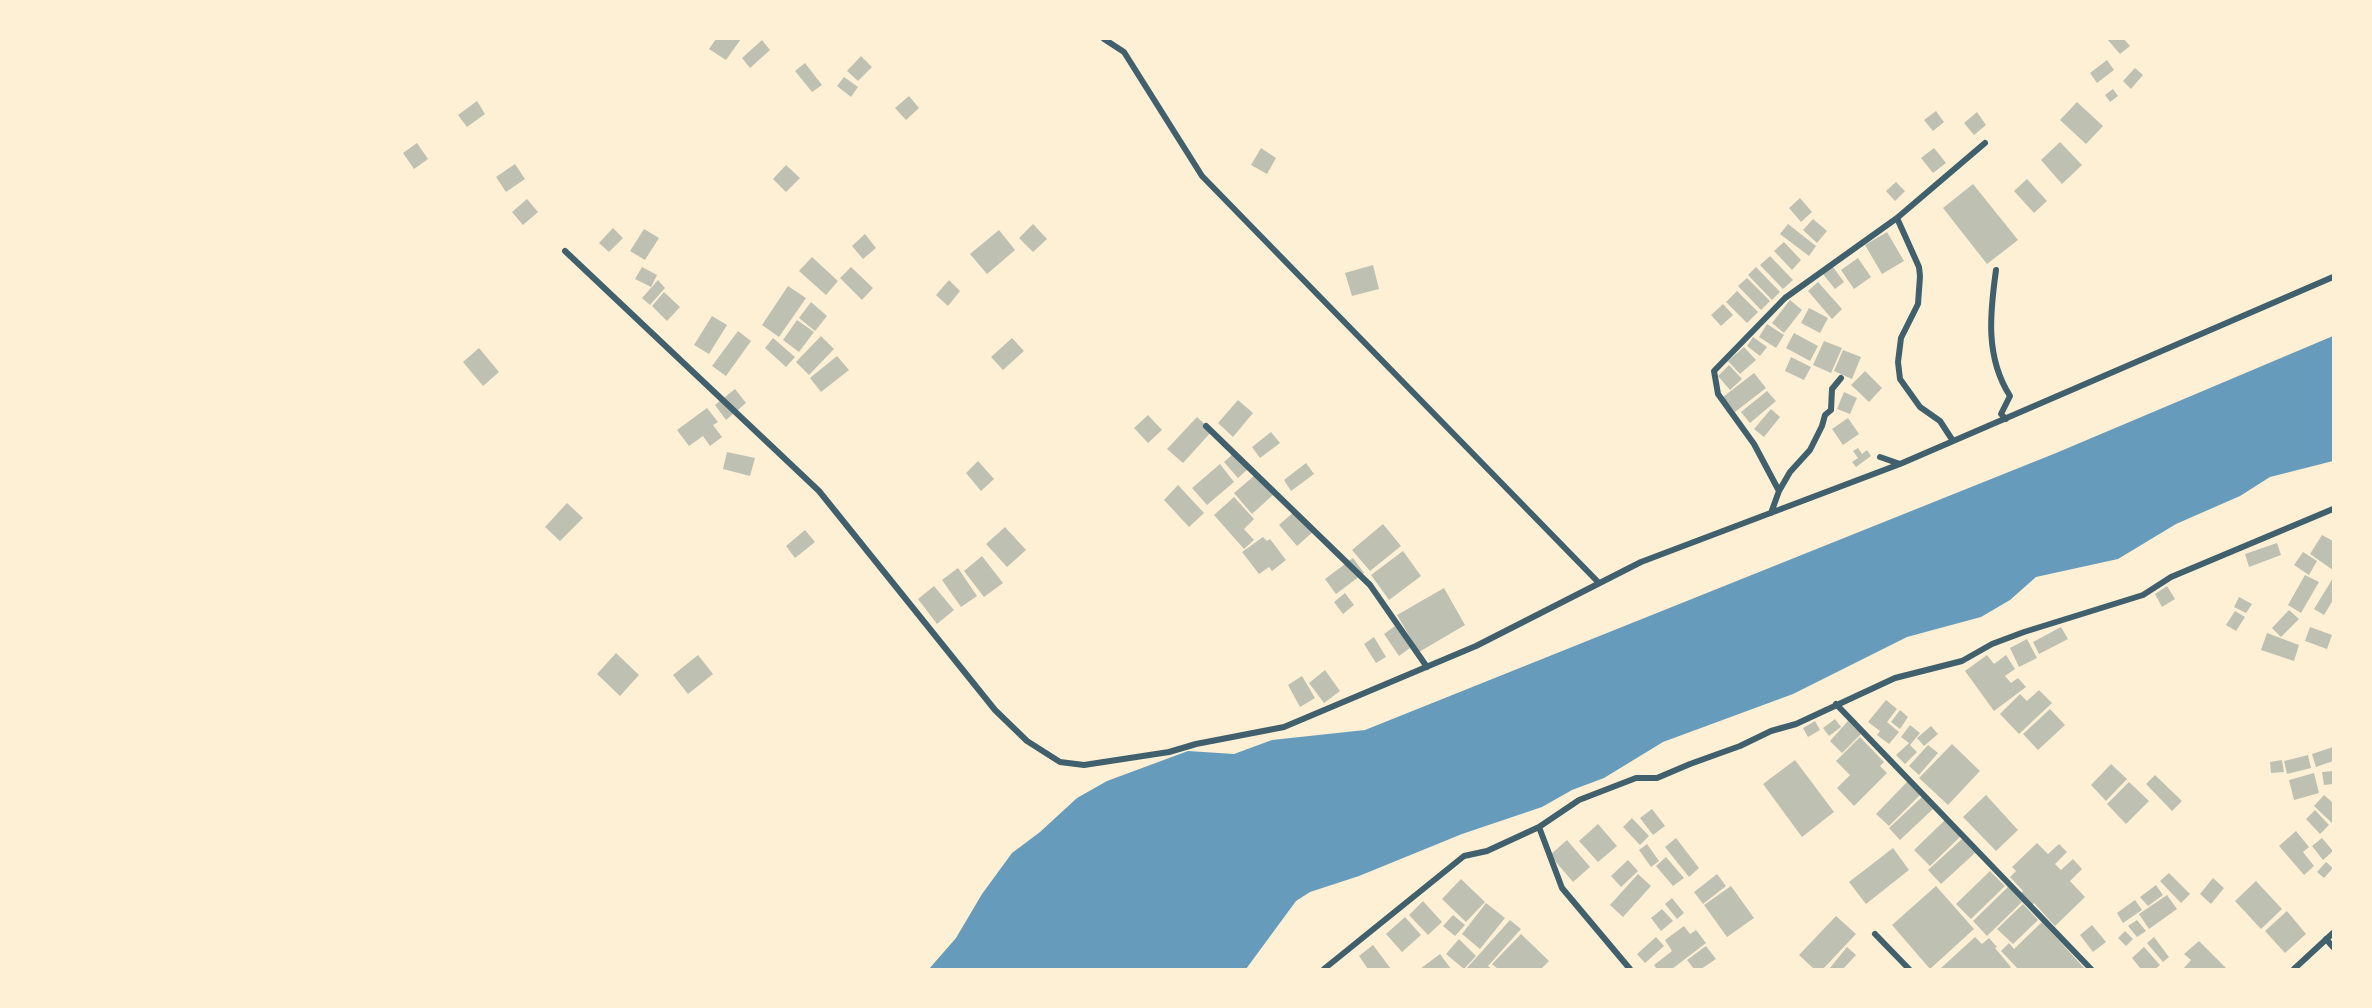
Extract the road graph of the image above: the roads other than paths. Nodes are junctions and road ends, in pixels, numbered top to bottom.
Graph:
1 (1104, 39) edge
2 (1985, 142) dead end
3 (1897, 219) junction
4 (565, 250) dead end
5 (1996, 270) dead end
6 (2333, 277) edge
7 (1841, 378) dead end
8 (2006, 419) junction
9 (1206, 426) dead end
10 (1953, 441) junction
11 (1881, 457) dead end
12 (1900, 464) junction
13 (1779, 491) junction
14 (2333, 509) edge
15 (1771, 513) junction
16 (1599, 583) junction
17 (1427, 667) junction
18 (1836, 704) junction
19 (1539, 827) junction
20 (2333, 933) edge
21 (1875, 934) dead end
22 (2326, 939) junction
23 (2333, 946) edge
24 (1324, 969) edge
25 (1630, 969) edge
26 (1909, 969) edge
27 (2091, 969) edge
28 (2294, 969) edge

1 - 16 street
2 - 3 street
3 - 10 street
3 - 13 street
4 - 17 street
5 - 8 street
6 - 8 street
7 - 13 street
8 - 10 street
9 - 17 street
10 - 12 street
11 - 12 street
12 - 15 street
13 - 15 street
14 - 18 street
15 - 16 street
16 - 17 street
18 - 19 street
18 - 27 street
19 - 24 street
19 - 25 street
20 - 22 street
21 - 26 street
22 - 23 street
22 - 28 street

